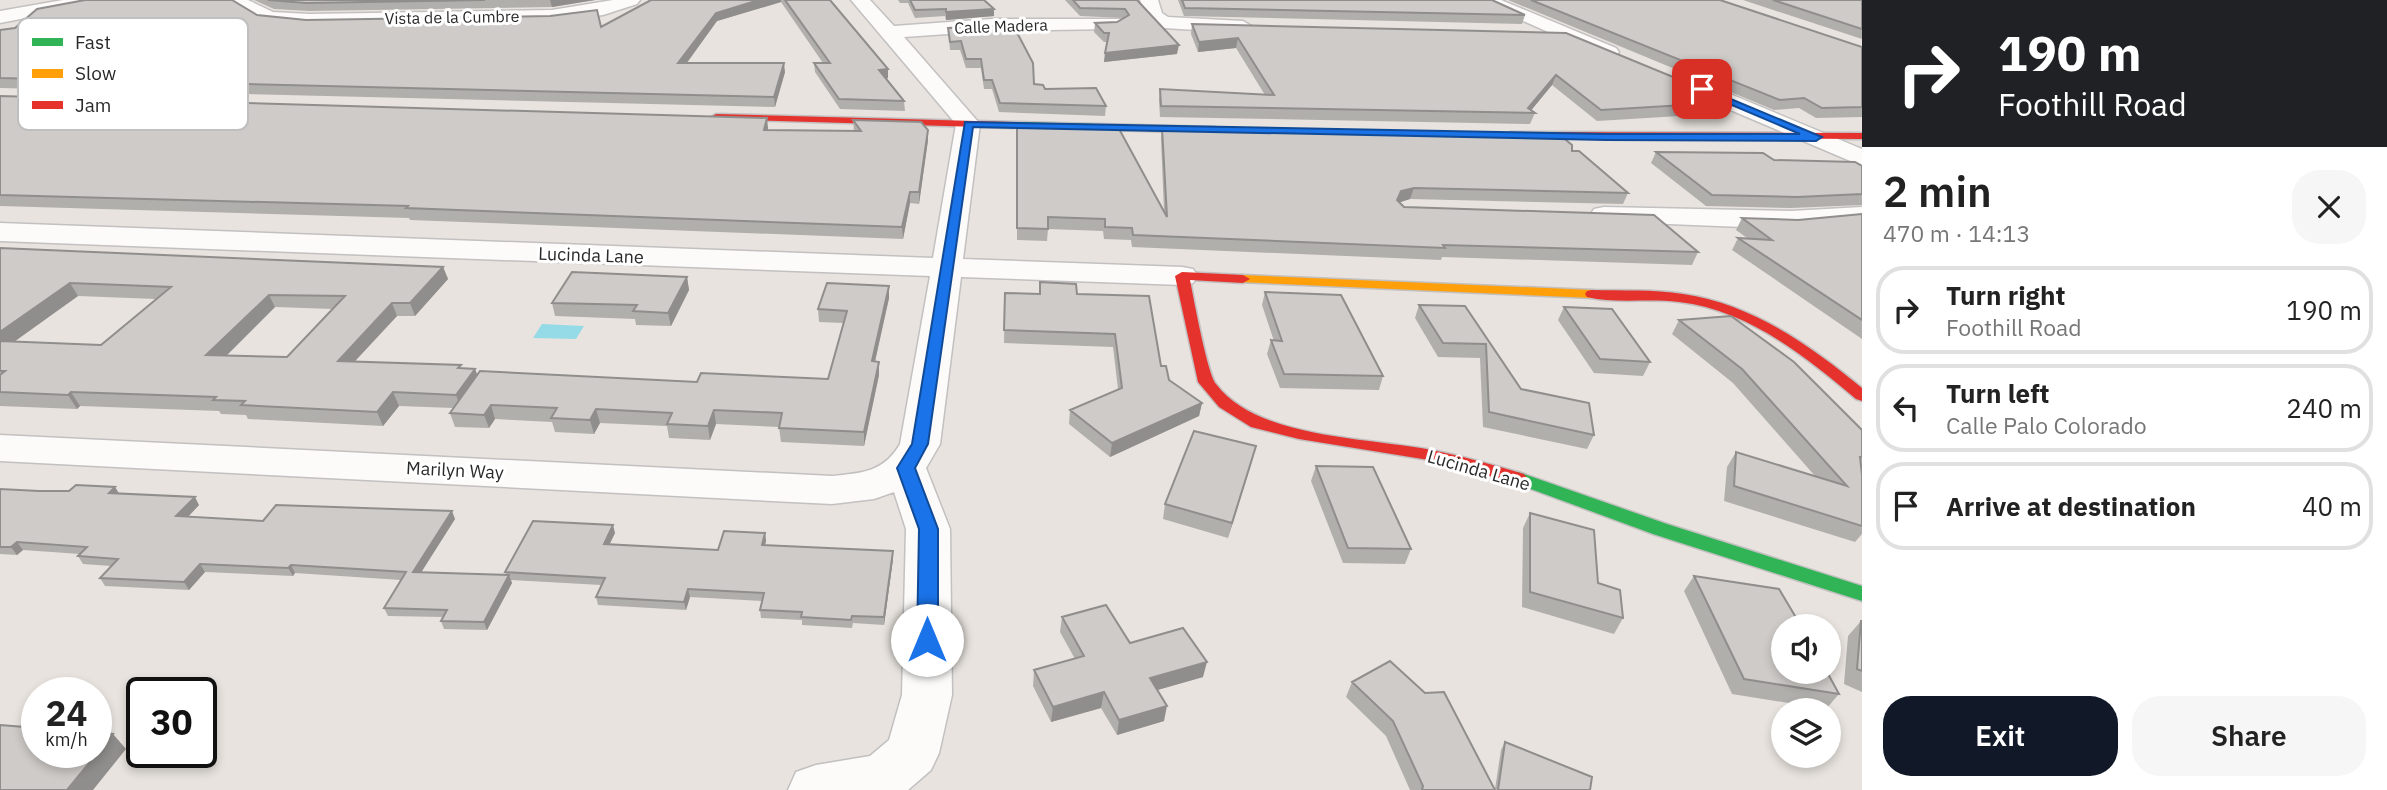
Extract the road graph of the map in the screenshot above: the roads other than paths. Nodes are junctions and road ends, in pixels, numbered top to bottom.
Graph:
1 (6, 0) edge
2 (93, 0) edge
3 (233, 0) edge
4 (631, 0) edge
5 (860, 0) edge
6 (1149, 0) edge
7 (1485, 0) edge
8 (0, 4) edge
9 (0, 17) edge
10 (1115, 23) edge
11 (1264, 27) edge
12 (888, 32) junction
13 (1513, 33) edge
14 (1566, 34) junction
15 (1629, 60) edge
16 (1667, 75) edge
17 (702, 116) edge
18 (968, 124) junction
19 (1229, 130) edge
20 (1487, 135) edge
21 (1862, 136) edge
22 (1816, 137) junction
23 (1862, 158) edge
24 (1573, 214) edge
25 (1862, 215) edge
26 (0, 232) edge
27 (947, 267) junction
28 (1182, 276) junction
29 (1862, 396) edge
30 (0, 448) edge
31 (906, 468) junction
32 (1862, 594) edge
33 (816, 790) edge

1 - 8 street
2 - 9 street
3 - 4 street, Vista de la Cumbre
5 - 12 street
6 - 11 street
7 - 14 street
10 - 12 street, Calle Madera
12 - 18 street
13 - 14 street
14 - 15 street
16 - 22 street
17 - 18 street
18 - 19 street
18 - 27 street
20 - 22 street
21 - 22 street
22 - 23 street
24 - 25 street
26 - 27 street, Lucinda Lane
27 - 28 street, Lucinda Lane
27 - 31 street
28 - 29 street, Lucinda Lane
28 - 32 street, Lucinda Lane
30 - 31 street, Marilyn Way
31 - 33 street

